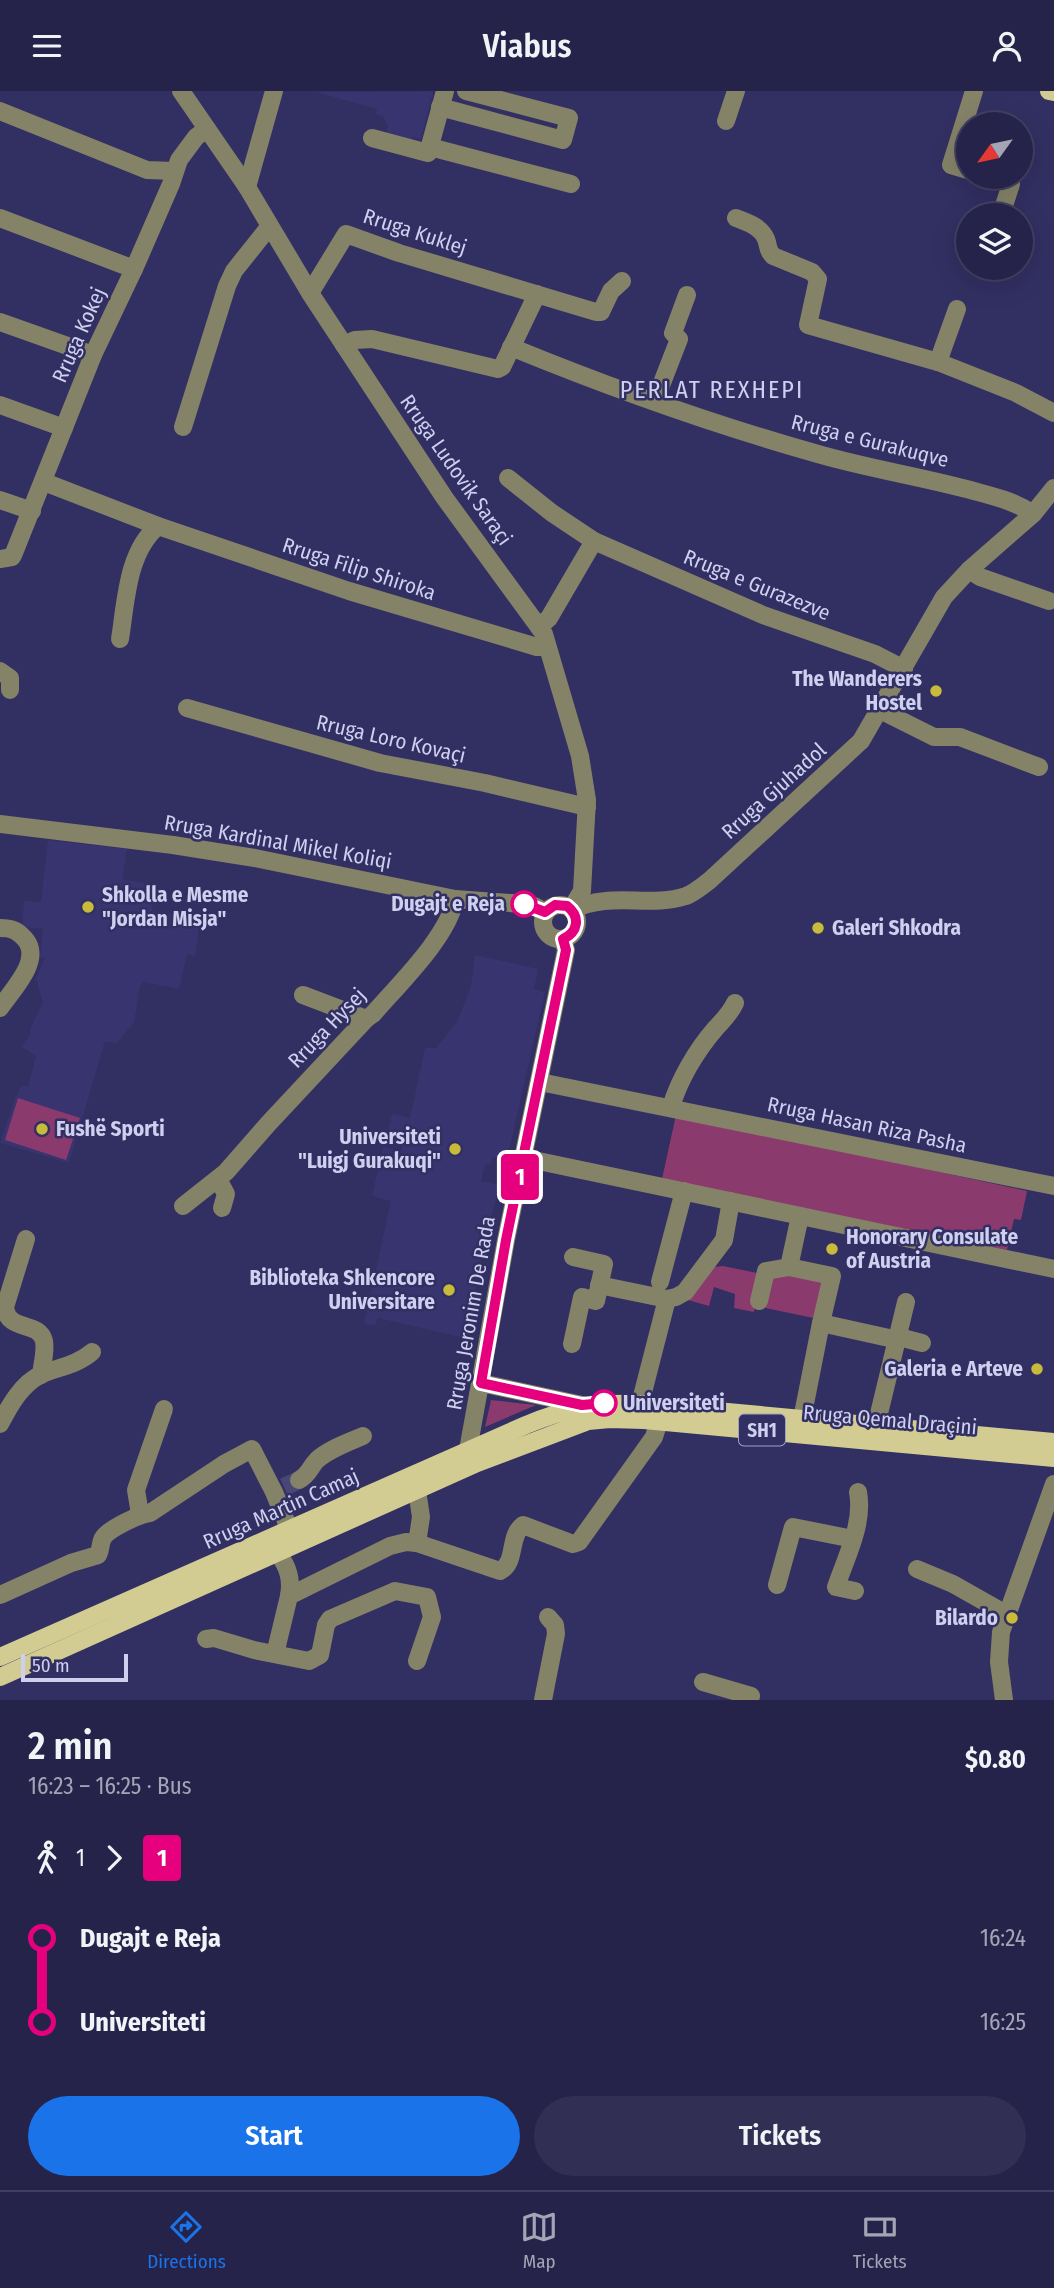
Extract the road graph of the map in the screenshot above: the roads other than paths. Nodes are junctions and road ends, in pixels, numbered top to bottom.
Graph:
1 (181, 91) edge
2 (274, 91) edge
3 (466, 91) edge
4 (736, 91) edge
5 (974, 91) edge
6 (1049, 91) edge
7 (1054, 92) edge
8 (442, 99) edge
9 (0, 111) edge
10 (967, 112) edge
11 (726, 121) dead end
12 (207, 129) junction
13 (372, 138) dead end
14 (430, 147) junction
15 (956, 149) edge
16 (956, 166) edge
17 (174, 171) junction
18 (571, 184) dead end
19 (247, 187) junction
20 (0, 218) edge
21 (736, 218) dead end
22 (269, 227) junction
23 (134, 269) junction
24 (622, 281) dead end
25 (310, 293) junction
26 (537, 294) junction
27 (687, 295) dead end
28 (957, 309) dead end
29 (0, 322) edge
30 (344, 345) junction
31 (511, 347) junction
32 (93, 355) junction
33 (938, 362) junction
34 (655, 401) junction
35 (0, 405) edge
36 (1054, 413) edge
37 (183, 427) dead end
38 (64, 428) junction
39 (508, 478) dead end
40 (44, 482) junction
41 (0, 501) edge
42 (1046, 503) edge
43 (32, 511) junction
44 (158, 526) junction
45 (594, 541) junction
46 (0, 559) edge
47 (969, 570) junction
48 (1049, 601) dead end
49 (539, 627) junction
50 (120, 639) dead end
51 (547, 647) junction
52 (904, 669) junction
53 (0, 671) edge
54 (10, 689) dead end
55 (187, 708) dead end
56 (880, 710) junction
57 (1039, 767) dead end
58 (587, 807) junction
59 (0, 824) edge
60 (455, 899) junction
61 (572, 910) junction
62 (545, 912) junction
63 (0, 927) edge
64 (563, 939) junction
65 (303, 995) dead end
66 (735, 1003) dead end
67 (0, 1008) edge
68 (366, 1019) junction
69 (540, 1082) junction
70 (671, 1108) junction
71 (524, 1158) junction
72 (218, 1179) junction
73 (1054, 1186) edge
74 (684, 1191) junction
75 (731, 1201) junction
76 (183, 1206) dead end
77 (222, 1208) dead end
78 (800, 1216) junction
79 (26, 1239) dead end
80 (573, 1257) dead end
81 (724, 1263) dead end
82 (704, 1264) junction
83 (789, 1267) junction
84 (1054, 1269) edge
85 (599, 1285) junction
86 (664, 1290) junction
87 (759, 1301) dead end
88 (906, 1302) dead end
89 (821, 1323) junction
90 (899, 1339) junction
91 (922, 1343) dead end
92 (572, 1344) dead end
93 (92, 1352) dead end
94 (41, 1375) junction
95 (481, 1383) junction
96 (640, 1404) junction
97 (582, 1405) junction
98 (164, 1409) dead end
99 (802, 1419) junction
100 (659, 1421) junction
101 (0, 1424) edge
102 (876, 1426) junction
103 (363, 1436) dead end
104 (1054, 1442) edge
105 (472, 1457) junction
106 (1054, 1458) edge
107 (1054, 1484) edge
108 (286, 1487) junction
109 (417, 1490) junction
110 (858, 1492) dead end
111 (140, 1514) junction
112 (290, 1531) junction
113 (853, 1539) junction
114 (417, 1543) junction
115 (278, 1553) junction
116 (917, 1569) dead end
117 (777, 1585) dead end
118 (855, 1591) dead end
119 (0, 1595) edge
120 (289, 1596) junction
121 (1006, 1614) junction
122 (548, 1616) dead end
123 (206, 1639) dead end
124 (275, 1654) junction
125 (0, 1657) edge
126 (417, 1661) dead end
127 (0, 1677) edge
128 (703, 1682) dead end
129 (543, 1700) edge
130 (750, 1700) edge
131 (1004, 1700) edge

1 - 12 street, Rruga Ludovik Saraçi
2 - 19 street
3 - 8 street
4 - 11 street
5 - 10 street
6 - 7 main road
8 - 14 street
9 - 17 street
12 - 17 street, Rruga Kokej
12 - 19 street, Rruga Ludovik Saraçi
13 - 14 street
14 - 18 street
15 - 16 street
17 - 23 street, Rruga Kokej
19 - 22 street, Rruga Ludovik Saraçi
20 - 23 street
21 - 33 street
22 - 25 street, Rruga Ludovik Saraçi
22 - 37 street
23 - 32 street, Rruga Kokej
24 - 26 street, Rruga Kuklej
25 - 26 street, Rruga Kuklej
25 - 30 street, Rruga Ludovik Saraçi
26 - 31 street
27 - 34 street
28 - 33 street
29 - 32 street
30 - 31 street
30 - 49 street, Rruga Ludovik Saraçi
31 - 34 street, Rruga e Gurakuqve
32 - 38 street, Rruga Kokej
33 - 36 street
34 - 42 street, Rruga e Gurakuqve
35 - 38 street
38 - 40 street, Rruga Kokej
39 - 45 street, Rruga e Gurazezve
40 - 43 street, Rruga Kokej
40 - 44 street, Rruga Filip Shiroka
41 - 43 street
42 - 47 street, Rruga Gjuhadol
43 - 46 street, Rruga Kokej
44 - 50 street
44 - 51 street, Rruga Filip Shiroka
45 - 49 street
45 - 52 street, Rruga e Gurazezve
47 - 48 street
47 - 52 street, Rruga Gjuhadol
49 - 51 street, Rruga Ludovik Saraçi
51 - 58 street, Rruga Ludovik Saraçi
52 - 56 street, Rruga Gjuhadol
53 - 54 street
55 - 58 street, Rruga Loro Kovaçi
56 - 57 street
56 - 61 street, Rruga Gjuhadol
58 - 61 street, Rruga Ludovik Saraçi
59 - 60 street, Rruga Kardinal Mikel Koliqi
60 - 62 street, Rruga Kardinal Mikel Koliqi
60 - 68 street, Rruga Hysej
61 - 62 street
61 - 64 street
62 - 64 street
63 - 67 street
64 - 69 street, Rruga Jeronim De Rada
65 - 68 street
66 - 70 street
68 - 72 street, Rruga Hysej
69 - 70 street, Rruga Hasan Riza Pasha
69 - 71 street, Rruga Jeronim De Rada
70 - 73 street, Rruga Hasan Riza Pasha
71 - 74 street
71 - 95 street, Rruga Jeronim De Rada
72 - 76 street, Rruga Hysej
72 - 77 street
74 - 75 street
74 - 86 street
75 - 78 street
75 - 82 street
78 - 83 street
78 - 84 street
79 - 94 street
80 - 85 street
81 - 82 street
82 - 86 street
83 - 87 street
83 - 89 street, Rruga Qemal Draçini
85 - 86 street
85 - 92 street
86 - 96 street
88 - 90 street, Rruga Qemal Draçini
89 - 90 street
89 - 99 street, Rruga Qemal Draçini
90 - 91 street
90 - 102 street, Rruga Qemal Draçini
93 - 94 street
94 - 101 street
95 - 97 street, Rruga Qemal Draçini
95 - 105 street, Rruga Jeronim De Rada
96 - 97 main road, Rruga Qemal Draçini / SH1
96 - 99 main road, Rruga Qemal Draçini / SH1
97 - 105 main road, Rruga Martin Camaj / SH1
98 - 111 street
99 - 102 main road, Rruga Qemal Draçini / SH1
100 - 105 main road, Rruga Qemal Draçini / SH1
100 - 106 main road, Rruga Qemal Draçini / SH1
100 - 114 street
102 - 104 main road, Rruga Qemal Draçini / SH1
103 - 108 street
105 - 109 main road, Rruga Martin Camaj / SH1
105 - 112 main road, Rruga Martin Camaj / SH1
107 - 121 street
108 - 111 street
108 - 112 street
109 - 114 street
109 - 115 main road, Rruga Martin Camaj / SH1
110 - 113 street
111 - 119 street
112 - 125 main road, Rruga Martin Camaj / SH1
113 - 117 street
113 - 118 street
114 - 120 street
115 - 120 street, Rruga Martin Camaj
115 - 127 main road, Rruga Martin Camaj / SH1
116 - 121 street
120 - 124 street, Rruga Martin Camaj
121 - 131 street
122 - 129 street
123 - 124 street
124 - 126 street
128 - 130 street

